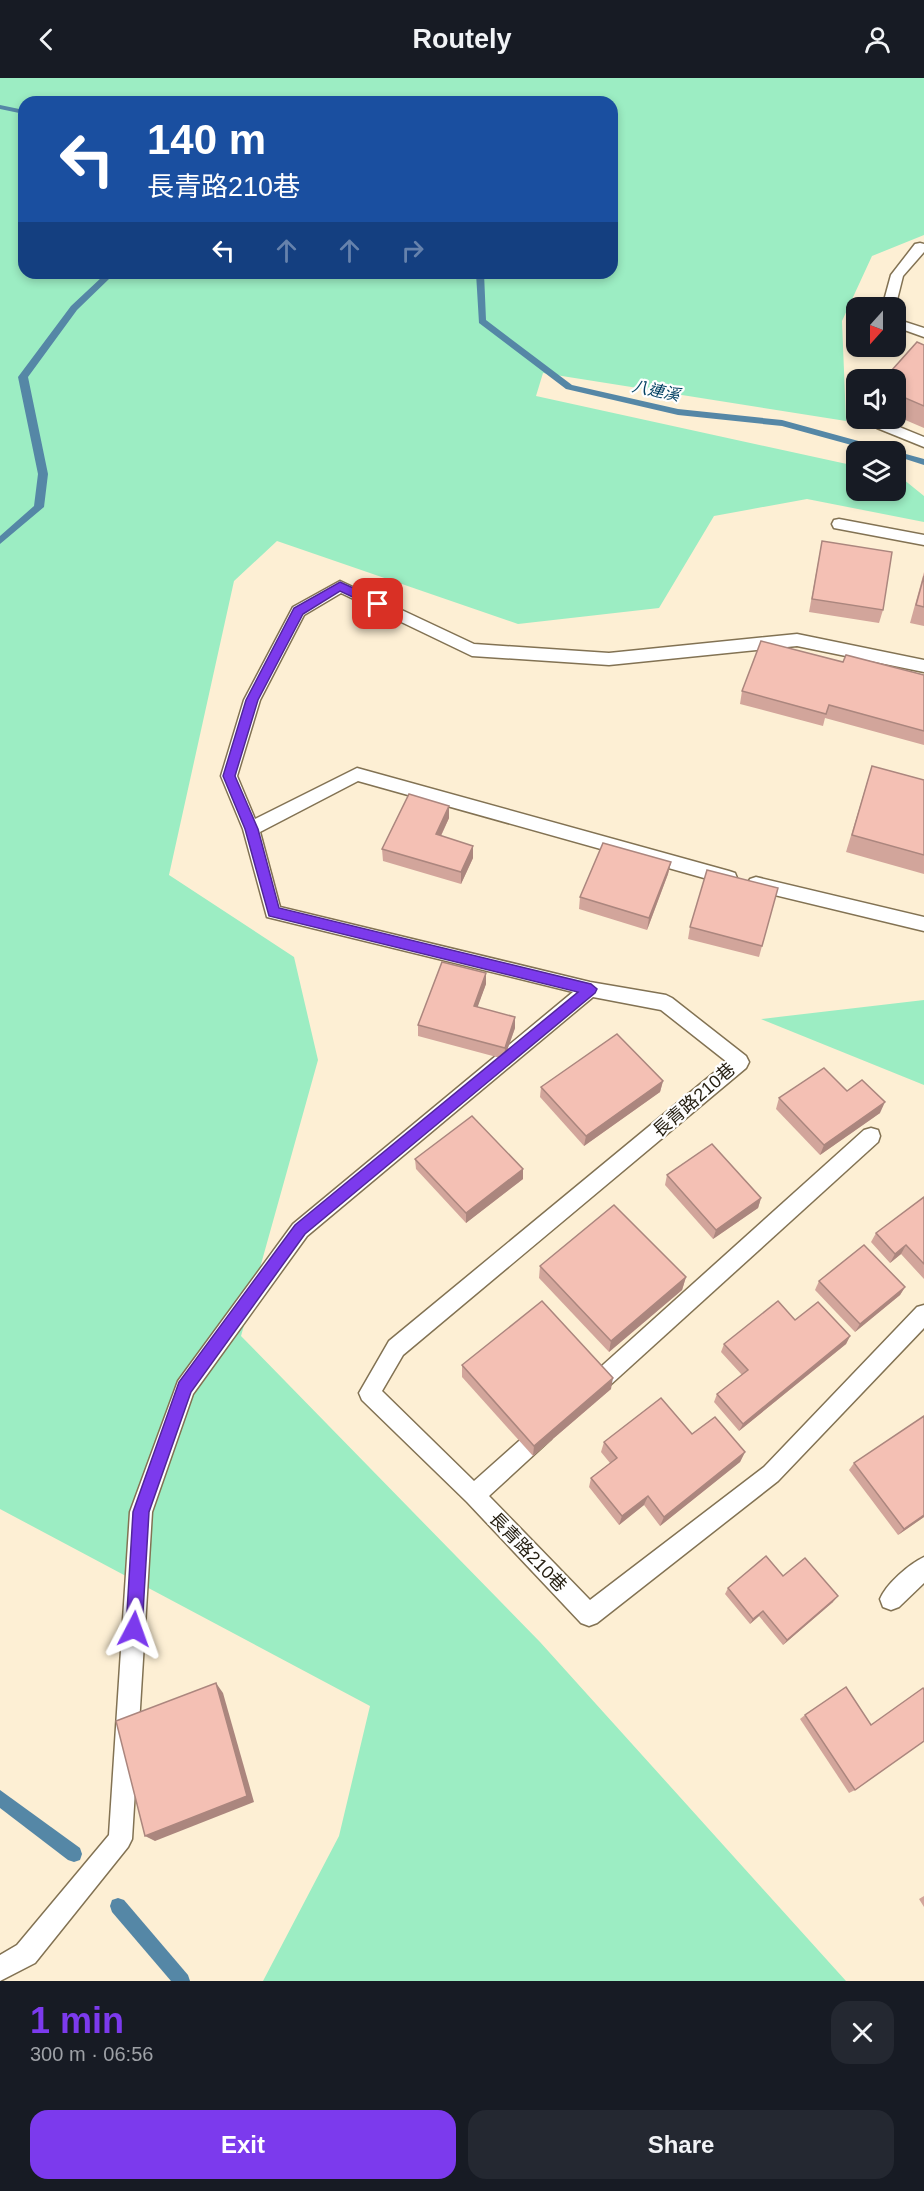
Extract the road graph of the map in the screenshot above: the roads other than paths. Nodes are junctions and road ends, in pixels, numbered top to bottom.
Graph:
1 (924, 248) edge
2 (891, 297) edge
3 (906, 326) edge
4 (924, 333) edge
5 (894, 429) edge
6 (924, 442) edge
7 (839, 524) dead end
8 (924, 540) edge
9 (924, 666) edge
10 (251, 829) junction
11 (924, 924) edge
12 (591, 989) junction
13 (871, 1136) dead end
14 (924, 1314) edge
15 (580, 1400) edge
16 (562, 1415) edge
17 (474, 1495) junction
18 (924, 1568) edge
19 (891, 1599) dead end
20 (0, 1969) edge

1 - 2 lane
3 - 4 lane
5 - 6 lane
7 - 8 lane
9 - 10 lane, 長青路210巷
10 - 11 lane
10 - 12 lane, 長青路210巷
12 - 17 lane, 長青路210巷
12 - 20 lane
13 - 15 lane
14 - 17 lane, 長青路210巷
16 - 17 lane
18 - 19 lane

